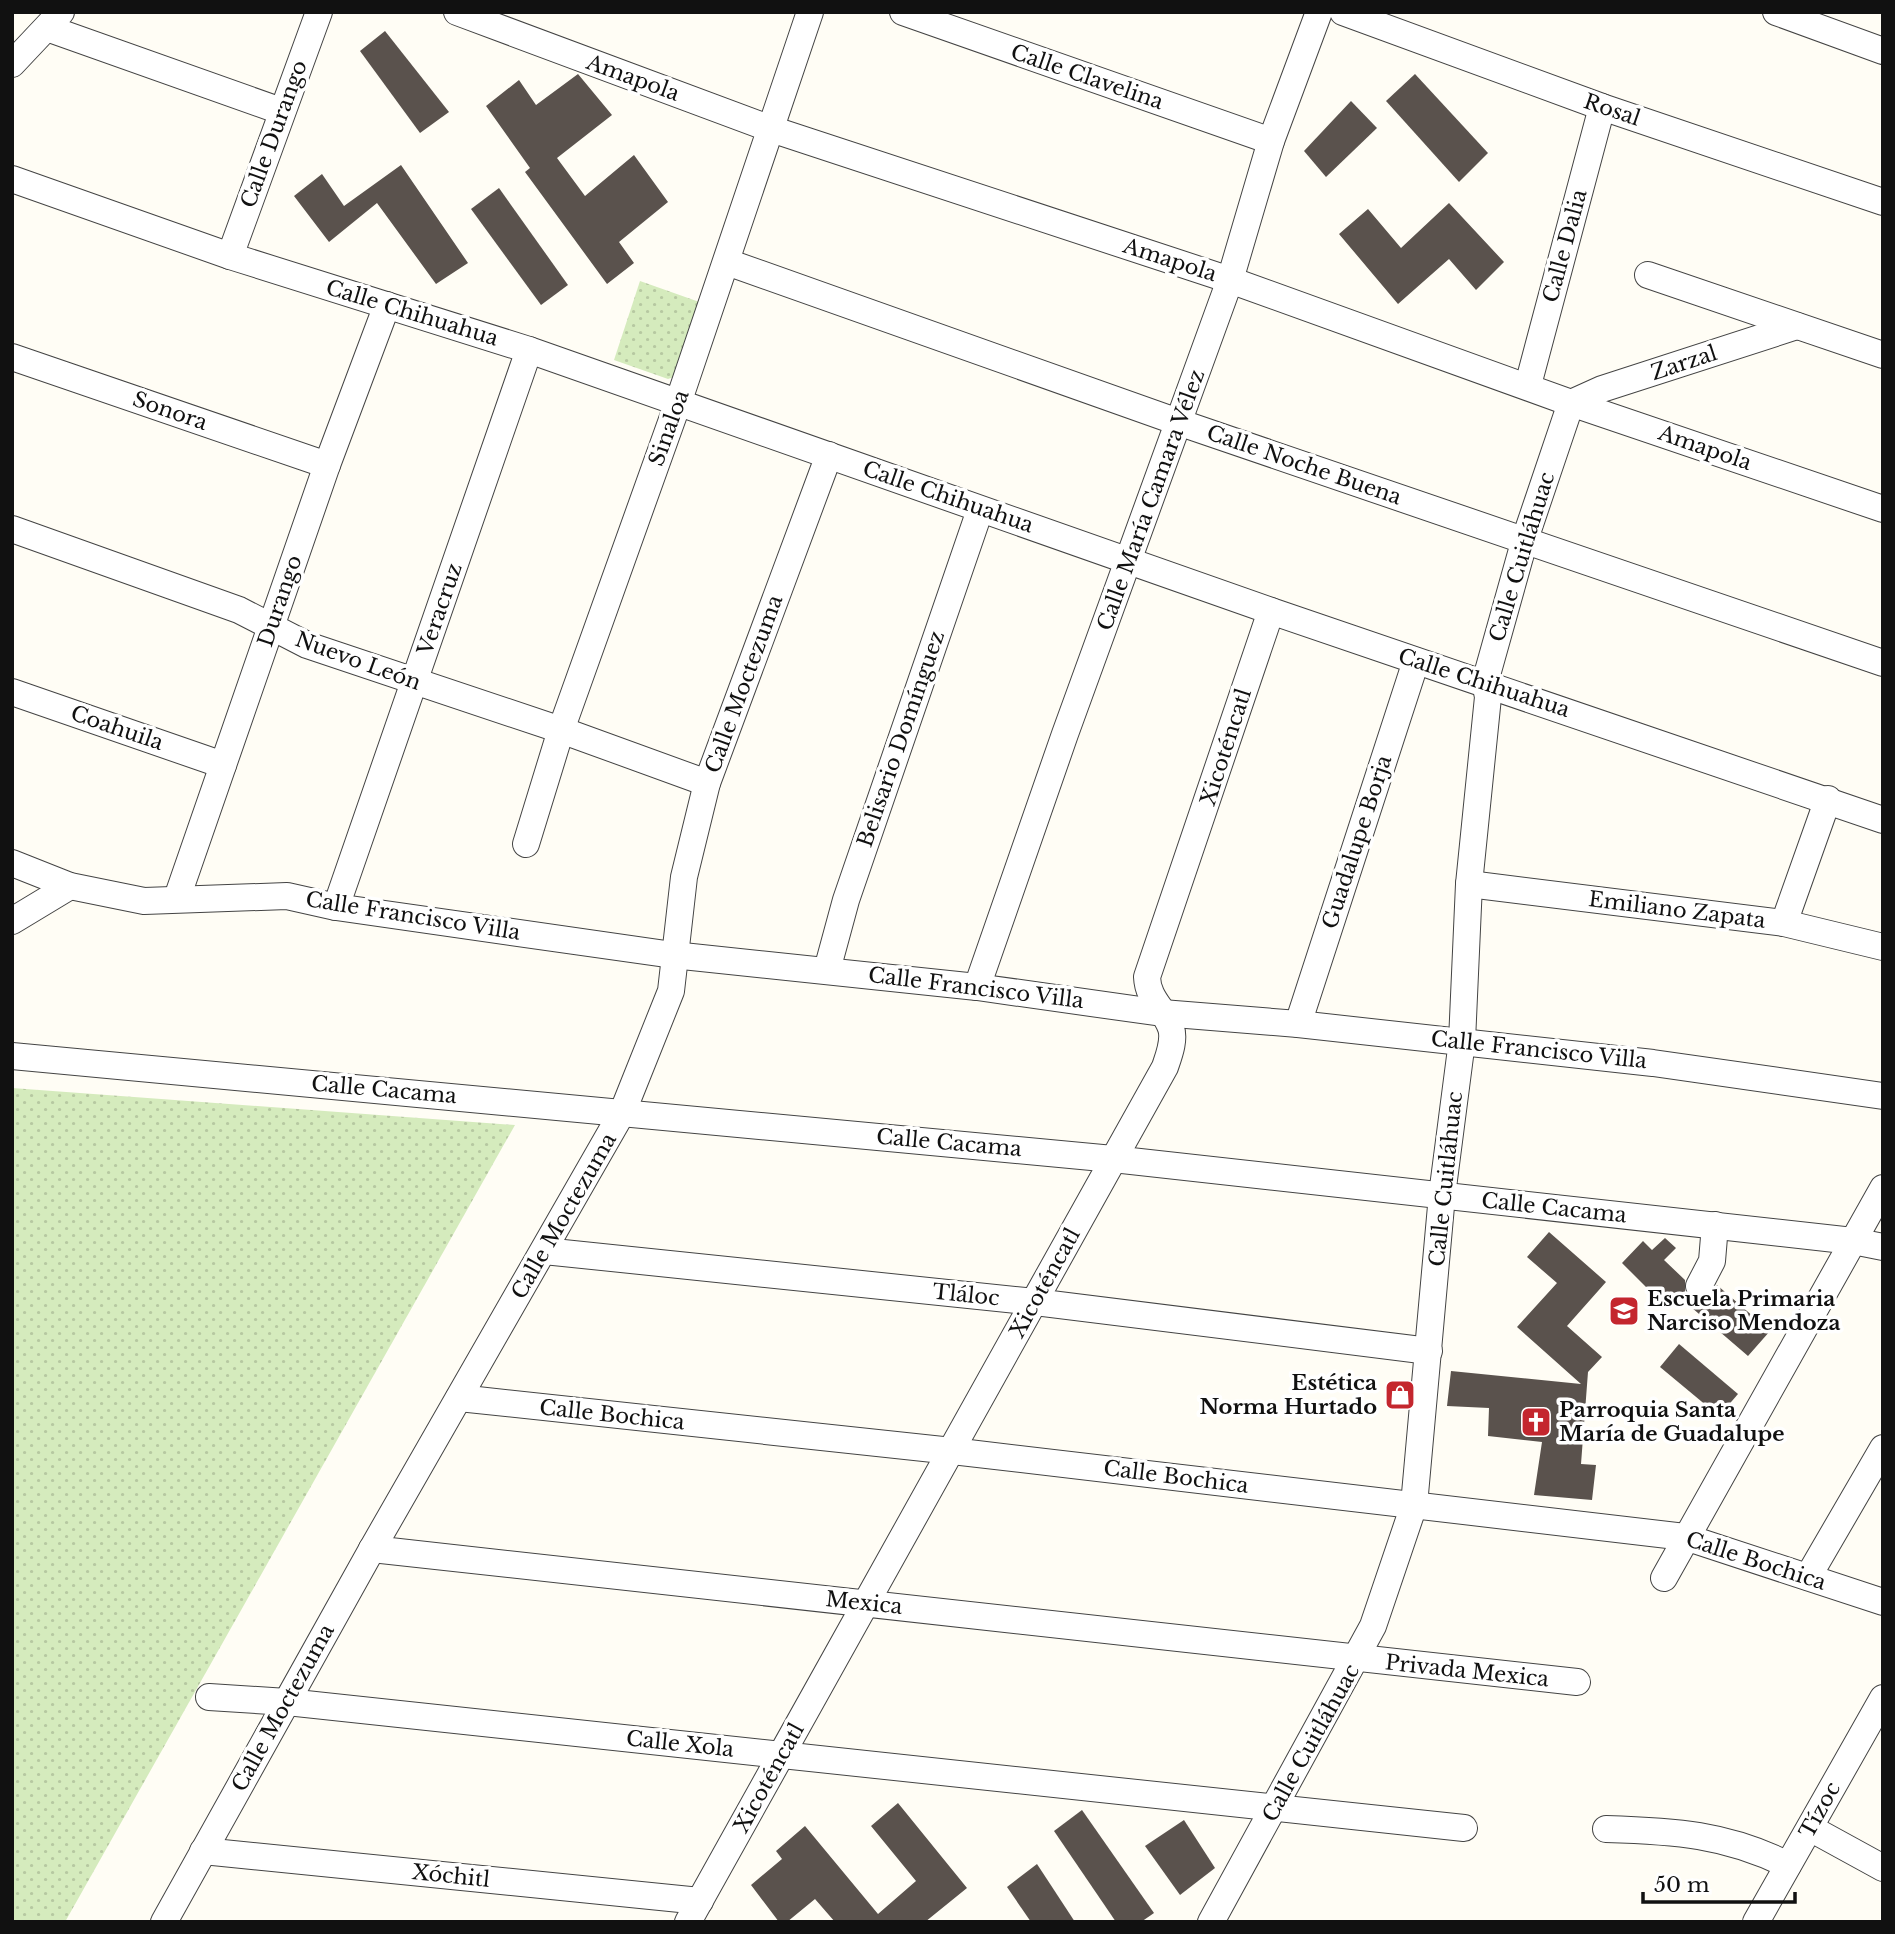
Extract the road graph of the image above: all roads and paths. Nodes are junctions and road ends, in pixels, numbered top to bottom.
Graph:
1 (319, 12) edge
2 (457, 12) edge
3 (810, 12) edge
4 (903, 12) edge
5 (1319, 12) edge
6 (1343, 12) edge
7 (1776, 12) edge
8 (54, 20) edge
9 (1883, 51) edge
10 (12, 64) edge
11 (1602, 107) junction
12 (281, 111) junction
13 (771, 128) junction
14 (1271, 141) junction
15 (12, 179) edge
16 (1883, 202) edge
17 (230, 256) junction
18 (727, 262) junction
19 (1648, 275) dead end
20 (1230, 280) junction
21 (387, 305) junction
22 (1797, 326) junction
23 (529, 350) junction
24 (1883, 355) edge
25 (12, 357) edge
26 (1528, 385) junction
27 (1572, 402) junction
28 (678, 403) junction
29 (1178, 422) junction
30 (829, 455) junction
31 (327, 465) junction
32 (1883, 509) edge
33 (980, 510) junction
34 (12, 529) edge
35 (1525, 539) junction
36 (1130, 560) junction
37 (1271, 611) junction
38 (270, 629) junction
39 (1416, 661) junction
40 (1883, 663) edge
41 (414, 682) junction
42 (1485, 682) junction
43 (12, 692) edge
44 (561, 730) junction
45 (223, 765) junction
46 (707, 783) junction
47 (1828, 799) junction
48 (1883, 820) edge
49 (526, 844) dead end
50 (12, 863) edge
51 (1469, 884) junction
52 (70, 886) junction
53 (177, 898) junction
54 (336, 907) junction
55 (12, 921) edge
56 (1784, 923) junction
57 (1883, 947) edge
58 (673, 955) junction
59 (827, 970) junction
60 (977, 987) junction
61 (1162, 1013) junction
62 (1298, 1024) junction
63 (1462, 1041) junction
64 (12, 1056) edge
65 (1883, 1096) edge
66 (623, 1111) junction
67 (1114, 1158) junction
68 (1883, 1188) edge
69 (1442, 1195) junction
70 (1715, 1225) junction
71 (1853, 1241) junction
72 (1883, 1247) edge
73 (544, 1251) junction
74 (1699, 1286) dead end
75 (1035, 1302) junction
76 (1429, 1351) junction
77 (459, 1398) junction
78 (1883, 1448) edge
79 (952, 1451) junction
80 (1414, 1505) junction
81 (1685, 1537) junction
82 (372, 1549) junction
83 (1808, 1577) junction
84 (1664, 1578) dead end
85 (1883, 1602) edge
86 (867, 1603) junction
87 (1356, 1659) junction
88 (1577, 1682) dead end
89 (209, 1697) dead end
90 (1883, 1698) edge
91 (287, 1702) junction
92 (782, 1755) junction
93 (1276, 1808) junction
94 (1464, 1828) dead end
95 (1810, 1828) junction
96 (1606, 1829) dead end
97 (203, 1851) junction
98 (1788, 1865) junction
99 (1883, 1868) edge
100 (694, 1911) edge
101 (164, 1922) edge
102 (1211, 1922) edge
103 (1756, 1922) edge

1 - 12 street, Calle Durango
2 - 13 street, Amapola
3 - 13 street, Sinaloa
4 - 14 street, Calle Clavelina
5 - 14 street, Calle María Camara Vélez
6 - 11 street, Rosal
7 - 9 street
8 - 10 street
8 - 12 street
11 - 16 street, Rosal
11 - 26 street, Calle Dalia
12 - 17 street, Calle Durango
13 - 18 street, Sinaloa
13 - 20 street, Amapola
14 - 20 street, Calle María Camara Vélez
15 - 17 street, Calle Chihuahua
17 - 21 street, Calle Chihuahua
18 - 28 street, Sinaloa
18 - 29 street, Calle Noche Buena
19 - 22 street
20 - 26 street, Amapola
20 - 29 street, Calle María Camara Vélez
21 - 23 street, Calle Chihuahua
21 - 31 street, Durango
22 - 24 street
22 - 27 street, Zarzal
23 - 28 street, Calle Chihuahua
23 - 41 street, Veracruz
25 - 31 street, Sonora
26 - 27 street, Amapola
27 - 32 street, Amapola
27 - 35 street, Calle Cuitláhuac
28 - 30 street, Calle Chihuahua
28 - 44 street, Sinaloa
29 - 35 street, Calle Noche Buena
29 - 36 street, Calle María Camara Vélez
30 - 33 street, Calle Chihuahua
30 - 46 street, Calle Moctezuma
31 - 38 street, Durango
33 - 36 street, Calle Chihuahua
33 - 59 street, Belisario Domínguez
34 - 38 street, Nuevo León
35 - 40 street, Calle Noche Buena
35 - 42 street, Calle Cuitláhuac
36 - 37 street, Calle Chihuahua
36 - 60 street, Calle María Camara Vélez
37 - 39 street, Calle Chihuahua
37 - 61 street, Xicoténcatl
38 - 41 street, Nuevo León
38 - 45 street, Durango
39 - 42 street, Calle Chihuahua
39 - 62 street, Guadalupe Borja
41 - 44 street, Nuevo León
41 - 54 street, Veracruz
42 - 47 street, Calle Chihuahua
42 - 51 street, Calle Cuitláhuac
43 - 45 street, Coahuila
44 - 46 street, Nuevo León
44 - 49 street, Sinaloa
45 - 53 street, Durango
46 - 58 street, Calle Moctezuma
47 - 48 street, Calle Chihuahua
47 - 56 street
50 - 52 street, Calle Francisco Villa
51 - 56 street, Emiliano Zapata
51 - 63 street, Calle Cuitláhuac
52 - 53 street, Calle Francisco Villa
52 - 55 street
53 - 54 street, Calle Francisco Villa
54 - 58 street, Calle Francisco Villa
56 - 57 street, Emiliano Zapata
58 - 59 street, Calle Francisco Villa
58 - 66 street, Calle Moctezuma
59 - 60 street, Calle Francisco Villa
60 - 61 street, Calle Francisco Villa
61 - 62 street, Calle Francisco Villa
61 - 67 street, Xicoténcatl
62 - 63 street, Calle Francisco Villa
63 - 65 street, Calle Francisco Villa
63 - 69 street, Calle Cuitláhuac
64 - 66 street, Calle Cacama
66 - 67 street, Calle Cacama
66 - 73 street, Calle Moctezuma
67 - 69 street, Calle Cacama
67 - 75 street, Xicoténcatl
68 - 71 street
69 - 70 street, Calle Cacama
69 - 76 street, Calle Cuitláhuac
70 - 71 street, Calle Cacama
70 - 74 street
71 - 72 street, Calle Cacama
71 - 81 street
73 - 75 street, Tláloc
73 - 77 street, Calle Moctezuma
75 - 76 street, Tláloc
75 - 79 street, Xicoténcatl
76 - 80 street, Calle Cuitláhuac
77 - 79 street, Calle Bochica
77 - 82 street, Calle Moctezuma
78 - 83 street
79 - 80 street, Calle Bochica
79 - 86 street, Xicoténcatl
80 - 81 street, Calle Bochica
80 - 87 street, Calle Cuitláhuac
81 - 83 street, Calle Bochica
81 - 84 street
82 - 86 street, Mexica
82 - 91 street, Calle Moctezuma
83 - 85 street, Calle Bochica
86 - 87 street, Mexica
86 - 92 street, Xicoténcatl
87 - 88 street, Privada Mexica
87 - 93 street, Calle Cuitláhuac
89 - 91 street, Calle Xola
90 - 95 street, Tízoc
91 - 92 street, Calle Xola
91 - 97 street, Calle Moctezuma
92 - 93 street, Calle Xola
92 - 100 street, Xicoténcatl
93 - 94 street, Calle Xola
93 - 102 street, Calle Cuitláhuac
95 - 98 street, Tízoc
95 - 99 street
96 - 98 street
97 - 100 street, Xóchitl
97 - 101 street, Calle Moctezuma
98 - 103 street, Tízoc

